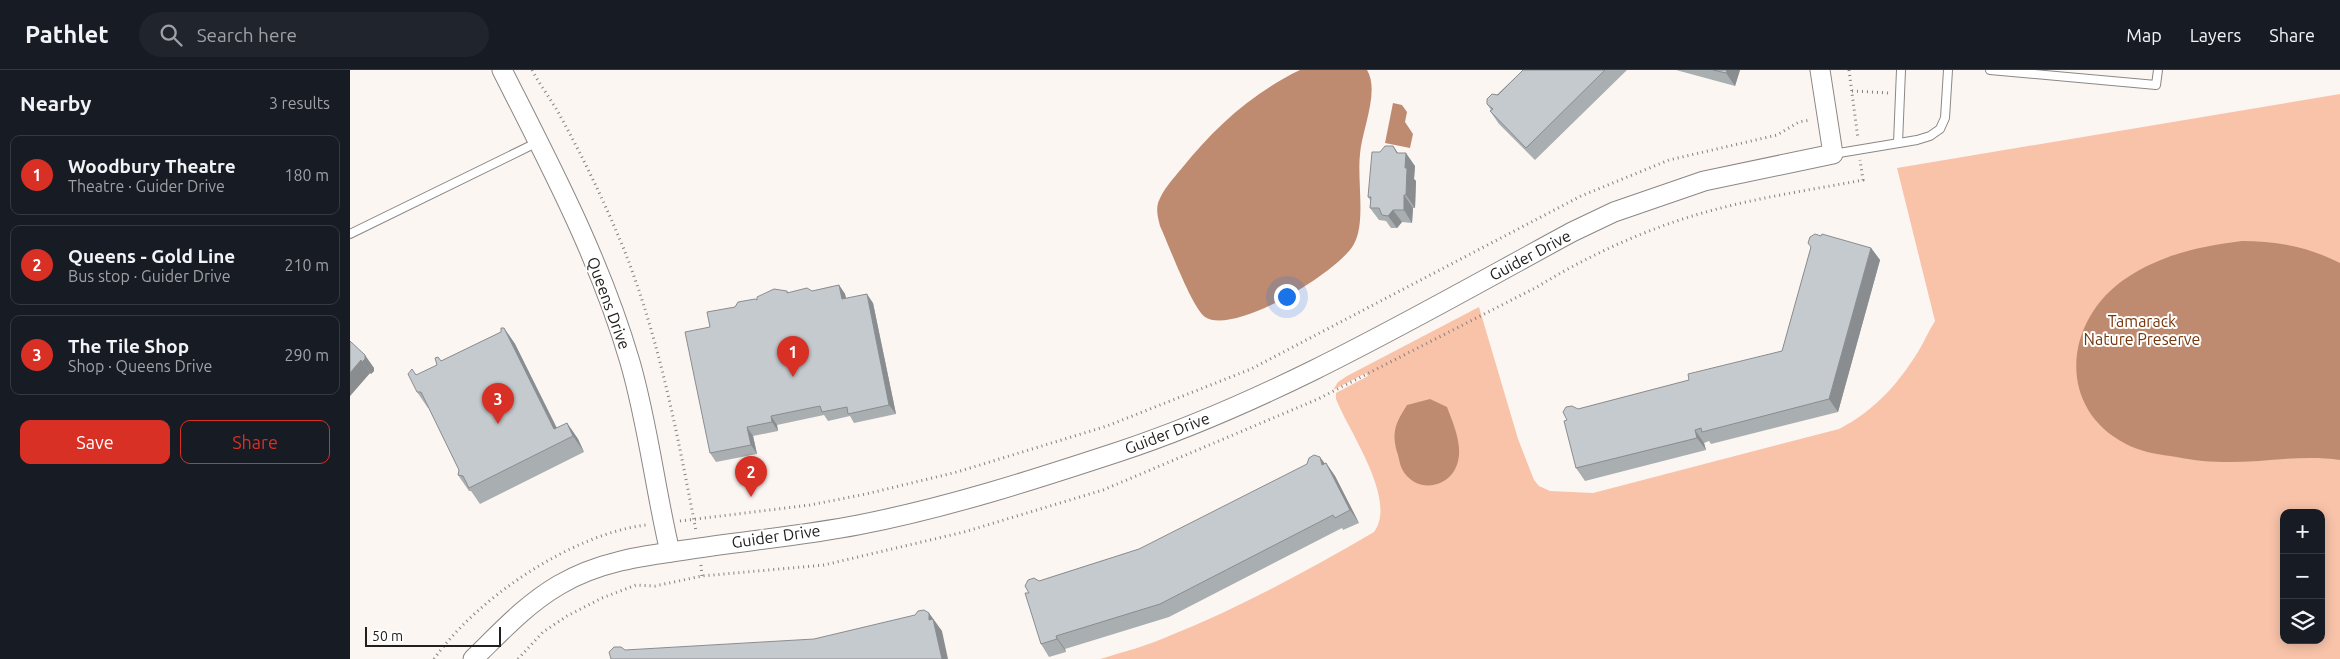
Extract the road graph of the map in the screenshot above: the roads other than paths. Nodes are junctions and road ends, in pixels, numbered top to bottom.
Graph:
1 (502, 70) edge
2 (1820, 70) edge
3 (1901, 70) edge
4 (1948, 70) edge
5 (1990, 70) edge
6 (2158, 70) edge
7 (538, 142) junction
8 (1898, 143) junction
9 (1833, 154) junction
10 (350, 234) edge
11 (670, 552) junction
12 (479, 655) edge

1 - 7 street, Queens Drive
2 - 9 street
3 - 8 lane
4 - 8 lane
5 - 6 lane
7 - 10 lane
7 - 11 street, Queens Drive
8 - 9 lane
9 - 11 street, Guider Drive
11 - 12 street, Guider Drive

